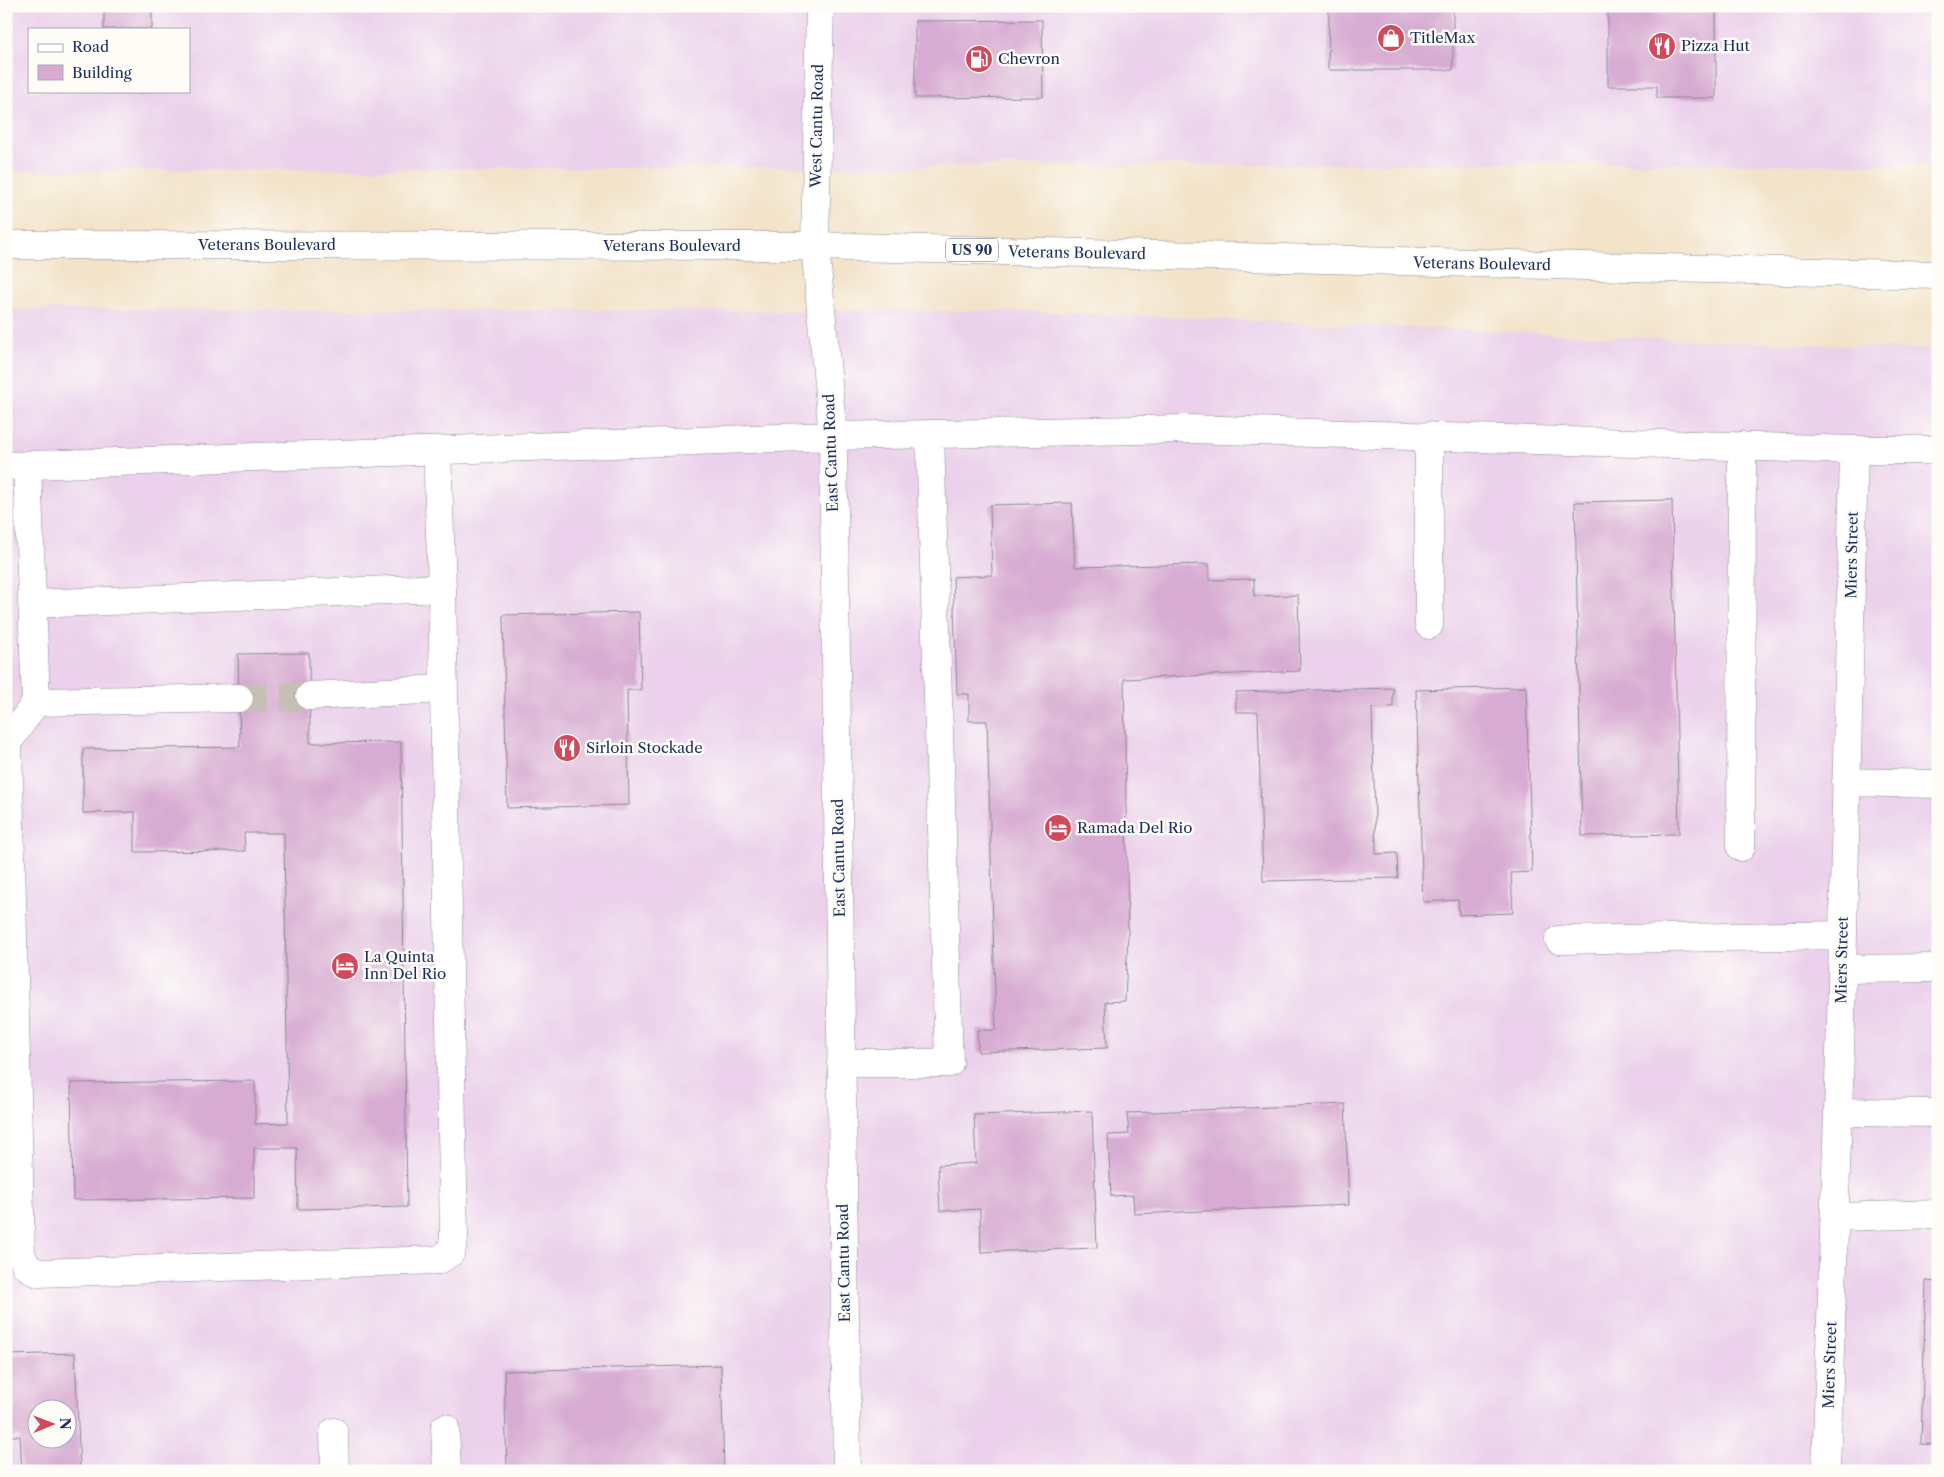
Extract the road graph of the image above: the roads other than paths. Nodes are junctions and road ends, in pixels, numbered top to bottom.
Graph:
1 (820, 6) edge
2 (6, 245) edge
3 (815, 246) junction
4 (1938, 275) edge
5 (930, 434) junction
6 (833, 436) junction
7 (1429, 436) junction
8 (1742, 446) junction
9 (437, 450) junction
10 (1854, 450) junction
11 (1938, 450) edge
12 (16, 466) edge
13 (442, 588) junction
14 (32, 604) junction
15 (1429, 625) dead end
16 (444, 689) junction
17 (310, 696) tunnel mouth
18 (239, 698) tunnel mouth
19 (36, 702) junction
20 (1846, 782) junction
21 (1938, 784) edge
22 (1741, 847) dead end
23 (1843, 935) junction
24 (1559, 940) dead end
25 (1938, 968) edge
26 (1842, 969) junction
27 (841, 1063) junction
28 (1838, 1112) junction
29 (1938, 1113) edge
30 (1938, 1214) edge
31 (1835, 1217) junction
32 (446, 1428) dead end
33 (334, 1432) dead end
34 (335, 1471) edge
35 (447, 1471) edge
36 (847, 1471) edge
37 (1826, 1471) edge

1 - 3 street, West Cantu Road
2 - 3 street, Veterans Boulevard / US 90
3 - 4 street, Veterans Boulevard / US 90
3 - 6 street, East Cantu Road
5 - 6 street
5 - 7 street
5 - 27 street
6 - 9 street
6 - 27 street, East Cantu Road
7 - 8 street
7 - 15 street
8 - 10 street
8 - 22 street
9 - 12 street
9 - 13 street
10 - 11 street
10 - 20 street, Miers Street
12 - 14 street
13 - 14 street
13 - 16 street
14 - 19 street
16 - 17 street
16 - 19 street
18 - 19 street
20 - 21 street
20 - 23 street, Miers Street
23 - 24 street
23 - 26 street, Miers Street
25 - 26 street
26 - 28 street, Miers Street
27 - 36 street, East Cantu Road
28 - 29 street
28 - 31 street, Miers Street
30 - 31 street
31 - 37 street, Miers Street
32 - 35 street
33 - 34 street

